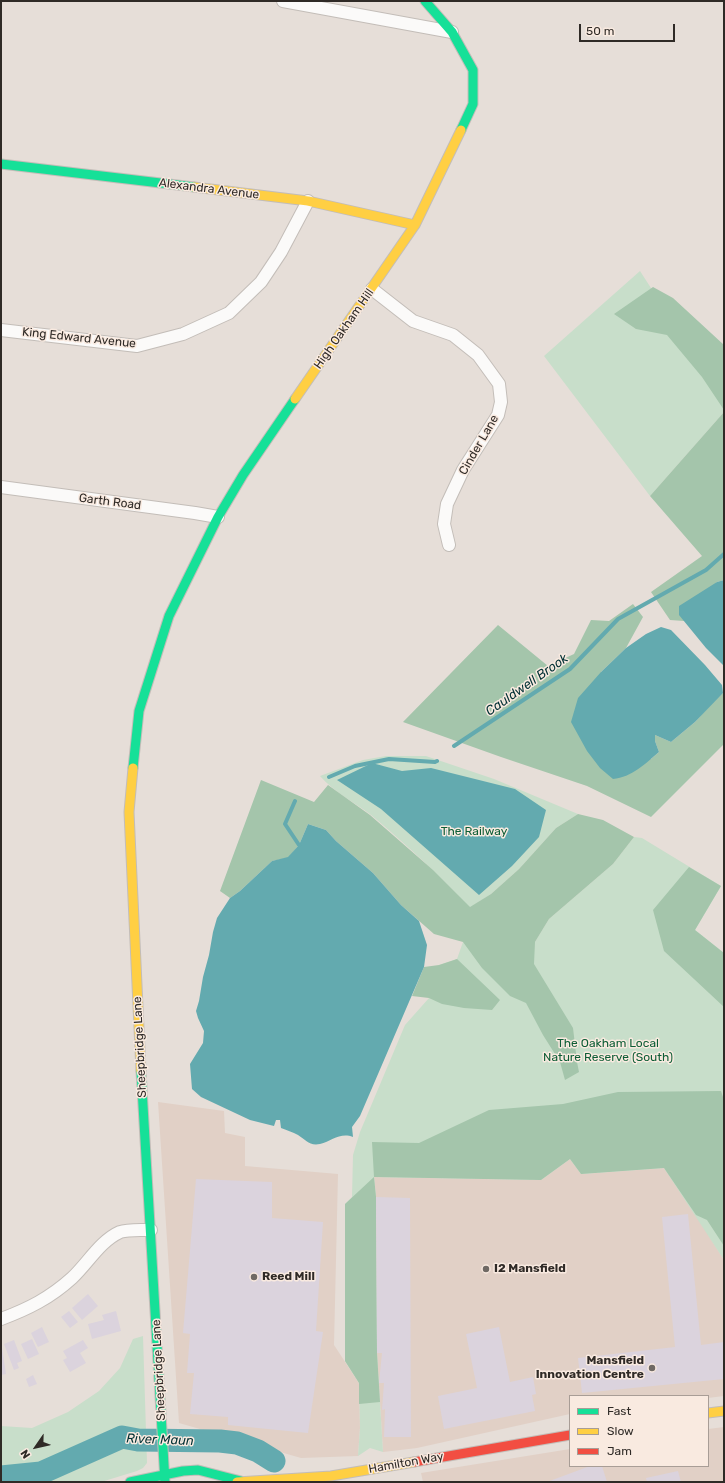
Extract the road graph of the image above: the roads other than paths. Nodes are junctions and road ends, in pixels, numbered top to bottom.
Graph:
1 (283, 1) edge
2 (425, 1) edge
3 (452, 32) junction
4 (1, 164) edge
5 (308, 201) junction
6 (416, 225) junction
7 (372, 289) junction
8 (1, 330) edge
9 (1, 487) edge
10 (218, 517) junction
11 (448, 545) dead end
12 (169, 616) joint
13 (151, 1230) junction
14 (1, 1318) edge
15 (724, 1411) edge
16 (709, 1413) edge
17 (569, 1435) edge
18 (165, 1478) edge
19 (130, 1482) edge
20 (239, 1482) edge

1 - 3 street
2 - 3 street, High Oakham Hill
3 - 6 street, High Oakham Hill
4 - 5 street, Alexandra Avenue
5 - 6 street, Alexandra Avenue
5 - 8 street, King Edward Avenue
6 - 7 street, High Oakham Hill
7 - 10 street, High Oakham Hill
7 - 11 street, Cinder Lane
9 - 10 street, Garth Road
10 - 12 street, High Oakham Hill
12 - 13 street, Sheepbridge Lane
13 - 14 street
13 - 18 street, Sheepbridge Lane
15 - 16 street
17 - 20 street, Hamilton Way
18 - 19 street, Hamilton Way
18 - 20 street, Hamilton Way

